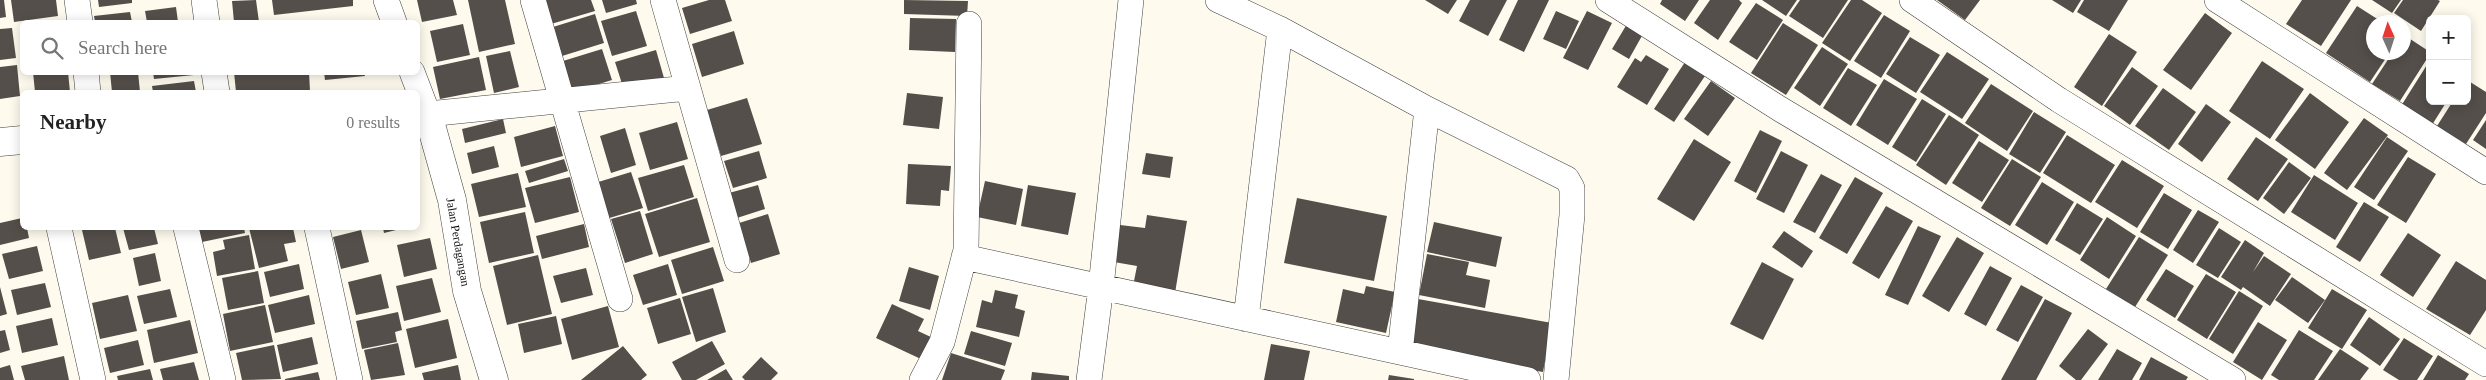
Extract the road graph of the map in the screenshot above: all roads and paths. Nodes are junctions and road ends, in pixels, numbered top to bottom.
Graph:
1 (77, 0) edge
2 (204, 0) edge
3 (386, 0) edge
4 (533, 0) edge
5 (663, 0) edge
6 (1132, 0) edge
7 (1218, 0) edge
8 (1608, 0) edge
9 (1912, 0) edge
10 (2217, 0) edge
11 (1635, 7) edge
12 (80, 20) edge
13 (207, 20) edge
14 (393, 20) edge
15 (969, 24) dead end
16 (1280, 29) junction
17 (86, 75) edge
18 (214, 75) edge
19 (413, 75) edge
20 (688, 88) junction
21 (88, 90) edge
22 (217, 90) edge
23 (417, 90) edge
24 (562, 100) junction
25 (1427, 109) junction
26 (423, 115) edge
27 (20, 140) edge
28 (0, 142) edge
29 (2486, 172) edge
30 (58, 230) edge
31 (186, 230) edge
32 (317, 230) edge
33 (964, 257) junction
34 (737, 260) dead end
35 (1101, 287) junction
36 (620, 299) dead end
37 (1246, 319) junction
38 (1400, 352) junction
39 (2484, 357) edge
40 (93, 380) edge
41 (223, 380) edge
42 (350, 380) edge
43 (494, 380) edge
44 (922, 380) edge
45 (1088, 380) edge
46 (1528, 380) edge
47 (1556, 380) edge
48 (2233, 380) edge

1 - 12 street
2 - 13 street
3 - 14 street
4 - 24 street
5 - 20 street
6 - 35 street
7 - 16 street
8 - 11 street
9 - 39 street
10 - 29 street
11 - 48 street
15 - 33 street
16 - 25 street
16 - 37 street
17 - 21 street
18 - 22 street
19 - 23 street
20 - 24 street
20 - 34 street
24 - 26 street
24 - 36 street
25 - 38 street
25 - 47 street
26 - 43 street, Jalan Perdagangan
27 - 28 street
30 - 40 street
31 - 41 street
32 - 42 street
33 - 35 street
33 - 44 street
35 - 37 street
35 - 45 street
37 - 38 street
38 - 46 street

